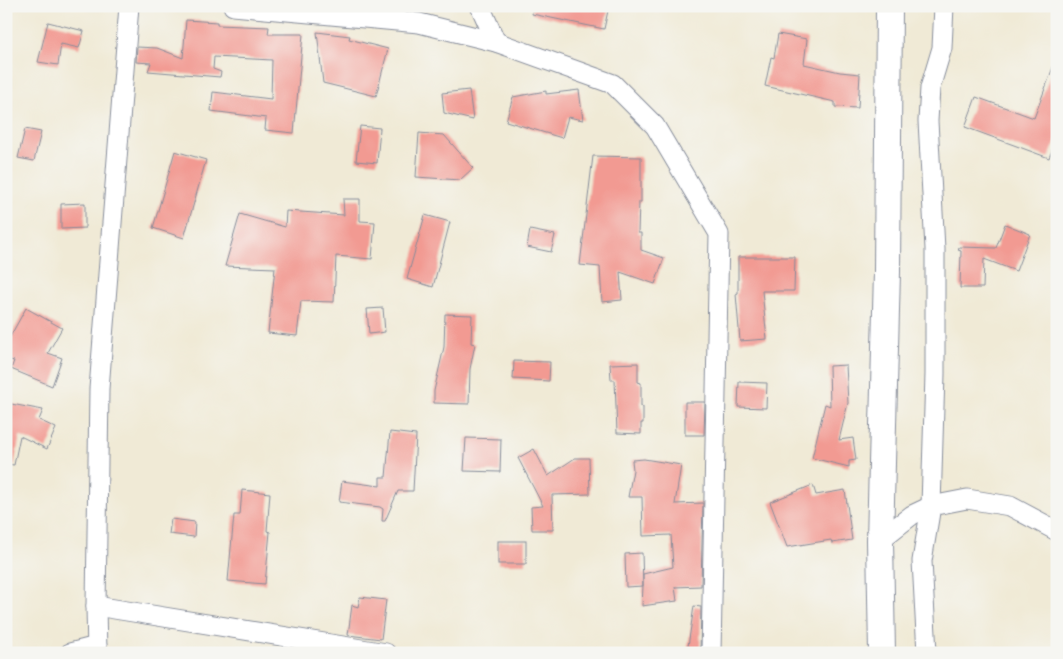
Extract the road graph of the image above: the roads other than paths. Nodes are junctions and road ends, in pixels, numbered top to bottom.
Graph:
1 (130, 6) edge
2 (233, 6) edge
3 (480, 6) edge
4 (889, 6) edge
5 (944, 6) edge
6 (496, 42) junction
7 (931, 506) junction
8 (1057, 531) edge
9 (880, 540) junction
10 (96, 606) junction
11 (97, 649) edge
12 (70, 653) edge
13 (386, 653) edge
14 (711, 653) edge
15 (882, 653) edge
16 (927, 653) edge

1 - 10 street
2 - 6 street
3 - 6 street
4 - 9 main road
5 - 7 street
6 - 14 street
7 - 8 street
7 - 9 street
7 - 16 street
9 - 15 main road
10 - 11 street
10 - 13 street
11 - 12 street

